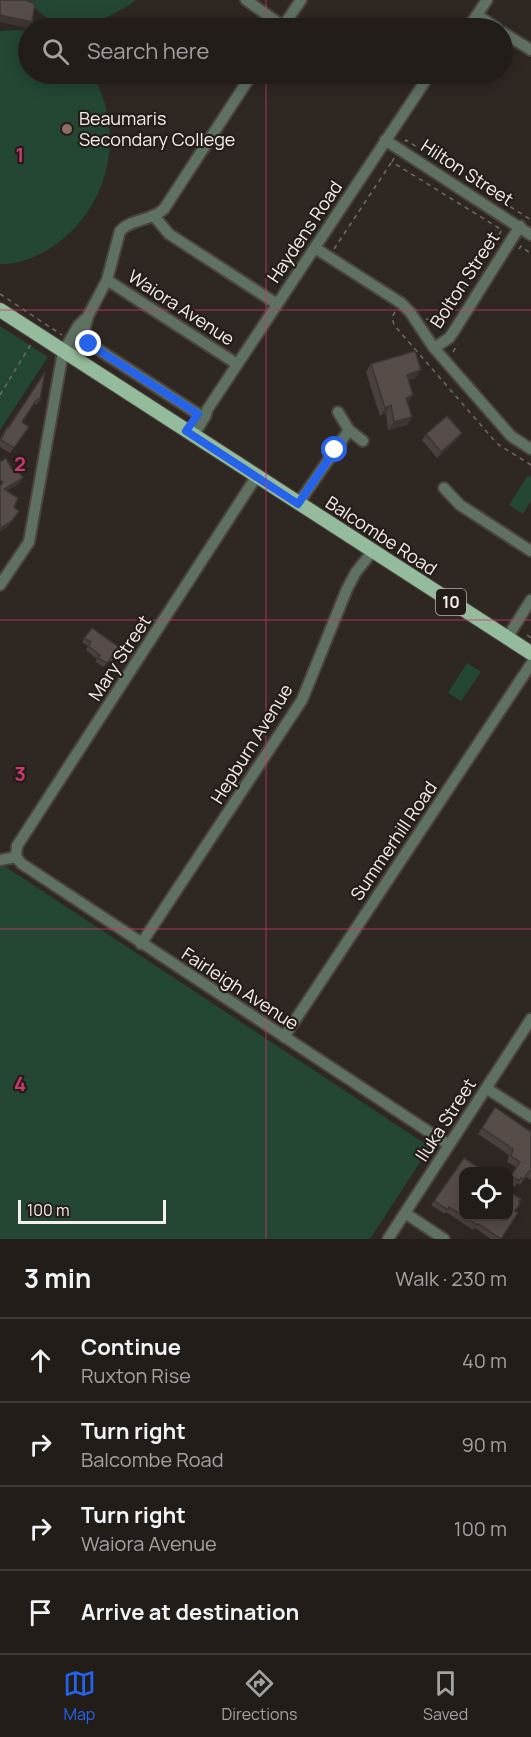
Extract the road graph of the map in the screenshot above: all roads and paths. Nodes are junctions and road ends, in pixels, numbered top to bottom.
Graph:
1 (246, 0) edge
2 (301, 0) edge
3 (487, 0) edge
4 (477, 15) junction
5 (271, 18) edge
6 (289, 18) edge
7 (475, 18) edge
8 (482, 18) edge
9 (513, 39) edge
10 (531, 50) edge
11 (245, 84) edge
12 (423, 84) edge
13 (385, 140) junction
14 (400, 150) junction
15 (392, 162) junction
16 (154, 216) junction
17 (531, 220) edge
18 (520, 226) junction
19 (531, 235) edge
20 (315, 248) junction
21 (531, 254) edge
22 (515, 255) dead end
23 (329, 257) junction
24 (107, 280) junction
25 (277, 304) junction
26 (0, 310) edge
27 (88, 316) junction
28 (413, 316) junction
29 (441, 322) junction
30 (36, 334) junction
31 (82, 339) junction
32 (458, 345) dead end
33 (438, 346) junction
34 (68, 355) junction
35 (237, 364) junction
36 (0, 395) edge
37 (203, 412) junction
38 (338, 412) dead end
39 (349, 430) junction
40 (189, 434) junction
41 (363, 441) dead end
42 (531, 449) edge
43 (531, 465) edge
44 (256, 477) junction
45 (444, 488) dead end
46 (298, 504) junction
47 (531, 551) edge
48 (372, 552) junction
49 (0, 585) edge
50 (531, 600) edge
51 (507, 638) junction
52 (531, 653) edge
53 (531, 664) edge
54 (16, 857) junction
55 (0, 860) edge
56 (141, 944) junction
57 (531, 1020) edge
58 (284, 1037) junction
59 (486, 1088) junction
60 (531, 1117) edge
61 (449, 1145) junction
62 (405, 1213) junction
63 (388, 1239) edge
64 (444, 1239) edge

1 - 5 street
2 - 6 street
3 - 4 street
4 - 7 street
4 - 8 street
9 - 10 street
11 - 16 street
12 - 13 street, Haydens Road
13 - 14 street, Hilton Street
13 - 20 street, Haydens Road
14 - 15 path
14 - 17 path
14 - 18 street, Hilton Street
15 - 23 path
15 - 29 path
16 - 24 street
16 - 25 street
18 - 19 street, Hilton Street
18 - 33 street, Bolton Street
20 - 23 street, Bolton Street
20 - 25 street, Haydens Road
21 - 22 path
23 - 28 street, Bolton Street
24 - 27 street
24 - 35 street, Waiora Avenue
25 - 35 street, Haydens Road
26 - 30 main road, Balcombe Road / 10
27 - 31 street
27 - 34 street
28 - 29 path
28 - 33 street, Bolton Street
28 - 43 path
29 - 33 path
30 - 34 main road, Balcombe Road / 10
30 - 36 path
31 - 34 street
31 - 37 street
32 - 33 path
33 - 42 street, Bolton Street
34 - 40 main road, Balcombe Road / 10
34 - 49 street
35 - 37 street, Haydens Road
37 - 40 street, Haydens Road
38 - 39 street
39 - 41 street
39 - 46 street
40 - 44 main road, Balcombe Road / 10
44 - 46 main road, Balcombe Road / 10
44 - 54 street, Mary Street
45 - 47 street
46 - 48 main road, Balcombe Road / 10
48 - 51 main road, Balcombe Road / 10
48 - 56 street, Hepburn Avenue
50 - 51 street
51 - 52 main road, Balcombe Road / 10
53 - 58 street, Summerhill Road
54 - 55 street
54 - 56 street, Fairleigh Avenue
56 - 58 street, Fairleigh Avenue
57 - 59 street, Iluka Street
58 - 61 street, Fairleigh Avenue
59 - 60 street
59 - 61 street, Iluka Street
61 - 62 street, Iluka Street
62 - 63 street, Iluka Street
62 - 64 street

